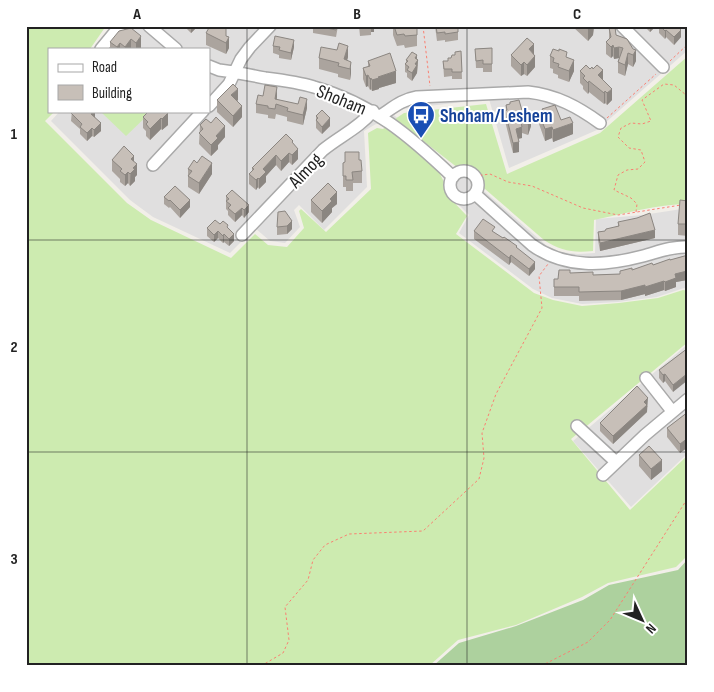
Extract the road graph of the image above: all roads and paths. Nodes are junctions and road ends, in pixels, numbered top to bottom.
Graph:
1 (120, 26) edge
2 (149, 26) edge
3 (270, 26) edge
4 (423, 26) edge
5 (622, 26) edge
6 (688, 44) edge
7 (102, 48) edge
8 (175, 48) edge
9 (210, 66) edge
10 (663, 67) junction
11 (234, 72) junction
12 (688, 93) edge
13 (432, 96) junction
14 (210, 105) edge
15 (202, 112) edge
16 (377, 114) junction
17 (600, 123) joint
18 (153, 165) dead end
19 (475, 176) junction
20 (453, 177) junction
21 (474, 194) junction
22 (688, 204) edge
23 (636, 212) junction
24 (242, 234) dead end
25 (688, 247) edge
26 (553, 257) junction
27 (646, 378) dead end
28 (688, 399) edge
29 (672, 411) junction
30 (577, 426) dead end
31 (616, 462) junction
32 (603, 475) dead end
33 (688, 495) edge
34 (261, 666) edge
35 (542, 666) edge

1 - 7 street
2 - 8 street
3 - 11 street
4 - 13 path
5 - 10 street
6 - 10 path
9 - 11 street, Shoham
10 - 17 path
11 - 14 street
11 - 16 street, Shoham
12 - 23 path
13 - 16 street, Almog
13 - 17 street, Almog
15 - 18 street
16 - 20 street, Shoham
16 - 24 street, Almog
19 - 20 street
19 - 21 street
19 - 23 path
20 - 21 street
21 - 26 street
22 - 23 path
25 - 26 street
26 - 34 path
27 - 29 street
28 - 29 street
29 - 31 street
30 - 31 street
31 - 32 street
33 - 35 path

